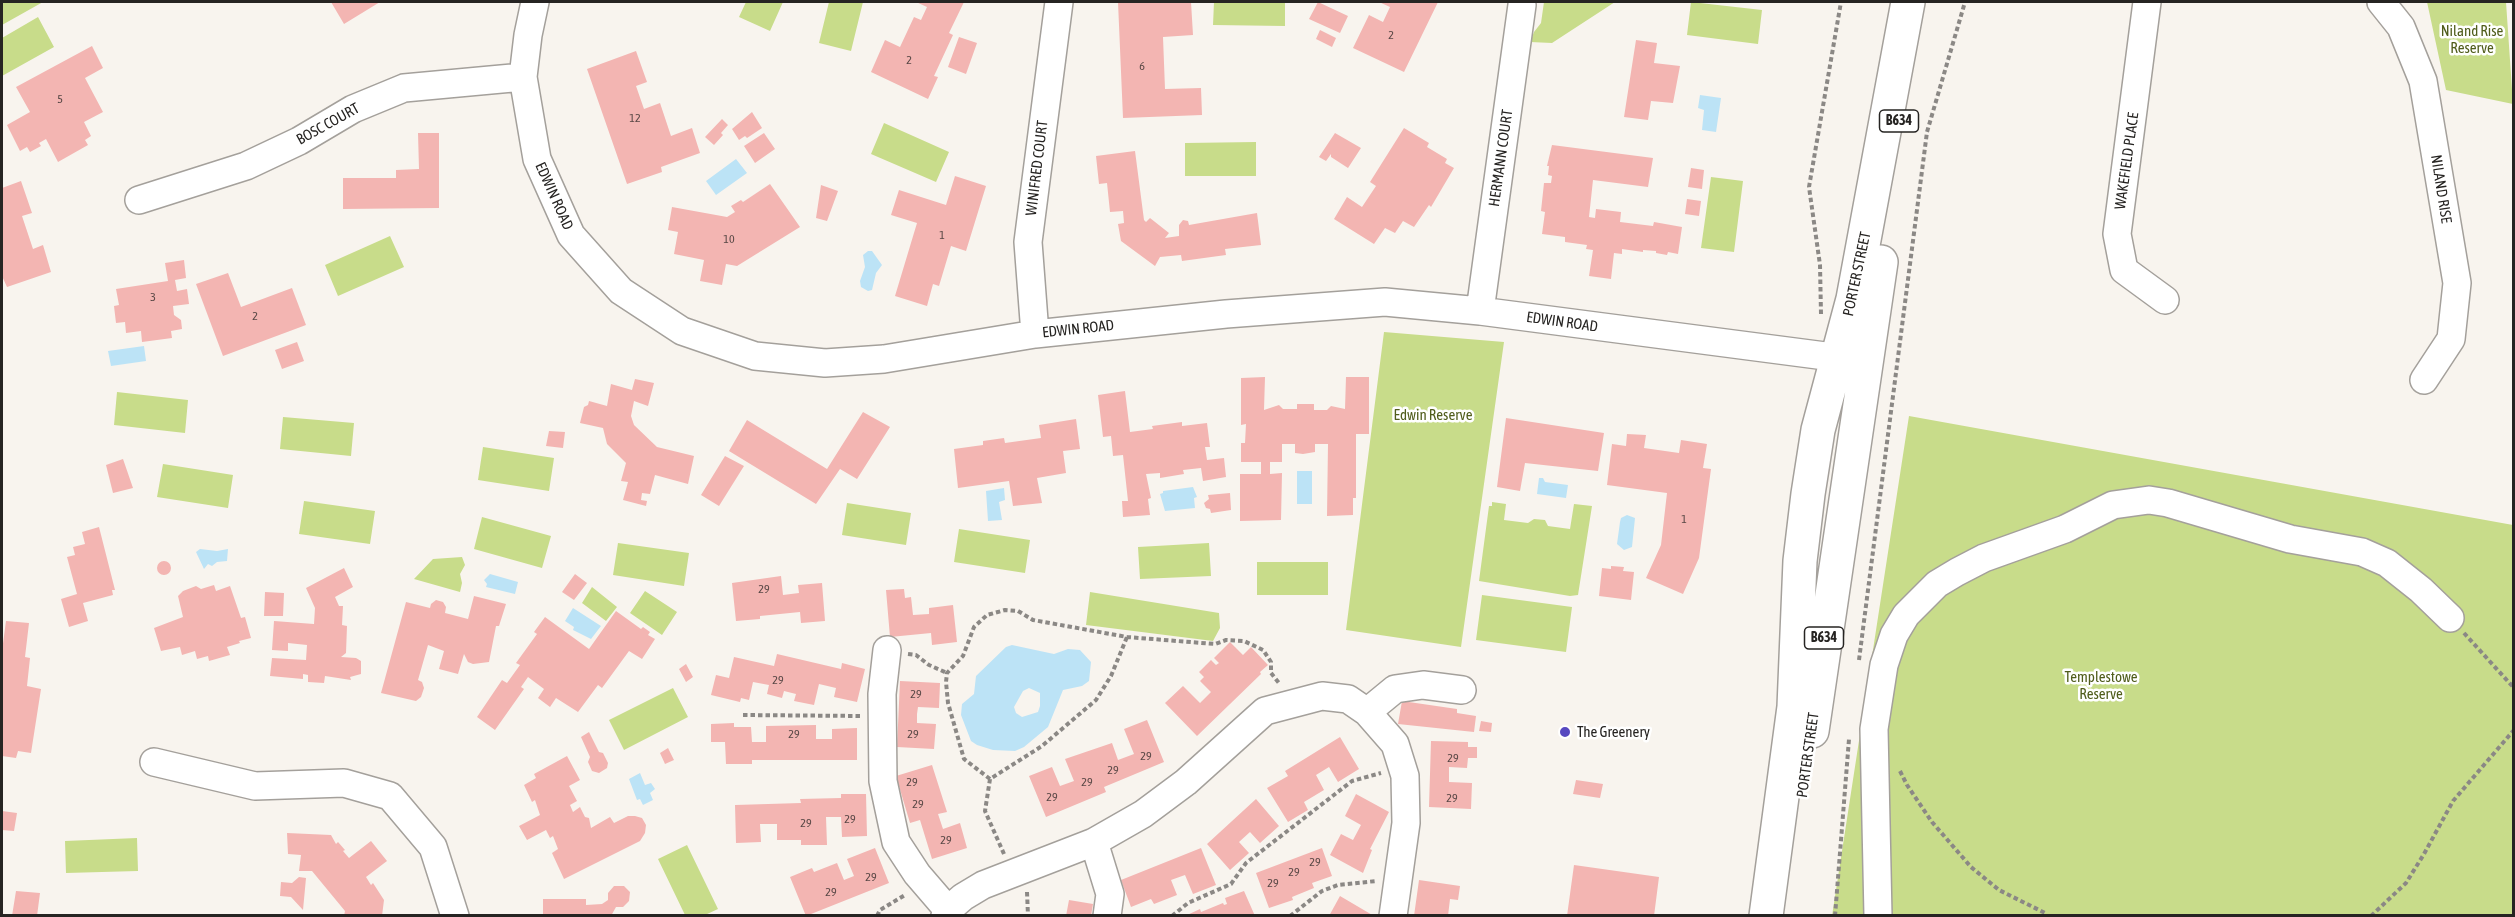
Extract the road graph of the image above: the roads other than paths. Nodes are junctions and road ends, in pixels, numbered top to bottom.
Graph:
1 (535, 2) edge
2 (1059, 2) edge
3 (1910, 2) edge
4 (2147, 2) edge
5 (2381, 2) edge
6 (1522, 5) dead end
7 (523, 77) junction
8 (139, 200) dead end
9 (2165, 300) dead end
10 (1480, 311) junction
11 (1035, 334) junction
12 (1839, 358) junction
13 (2424, 380) dead end
14 (1842, 524) junction
15 (1802, 544) junction
16 (2450, 618) road end
17 (887, 650) road end
18 (1462, 690) dead end
19 (1367, 712) junction
20 (154, 762) dead end
21 (1094, 842) junction
22 (946, 913) edge
23 (455, 915) edge
24 (1107, 915) edge
25 (1393, 915) edge
26 (1766, 915) edge
27 (1787, 915) edge
28 (1878, 915) edge

1 - 7 street, EDWIN ROAD
2 - 11 street, WINIFRED COURT
3 - 12 main road, PORTER STREET / B634
4 - 9 street, WAKEFIELD PLACE
5 - 13 street, NILAND RISE
6 - 10 street, HERMANN COURT
7 - 8 street, BOSC COURT
7 - 11 street, EDWIN ROAD
10 - 11 street, EDWIN ROAD
10 - 12 street, EDWIN ROAD
12 - 14 main road, PORTER STREET / B634
12 - 15 main road, PORTER STREET / B634
14 - 15 street
14 - 27 main road, PORTER STREET / B634
15 - 26 main road, PORTER STREET / B634
16 - 28 street
17 - 22 street
18 - 19 street
19 - 21 street
19 - 25 street
20 - 23 street
21 - 22 street
21 - 24 street

